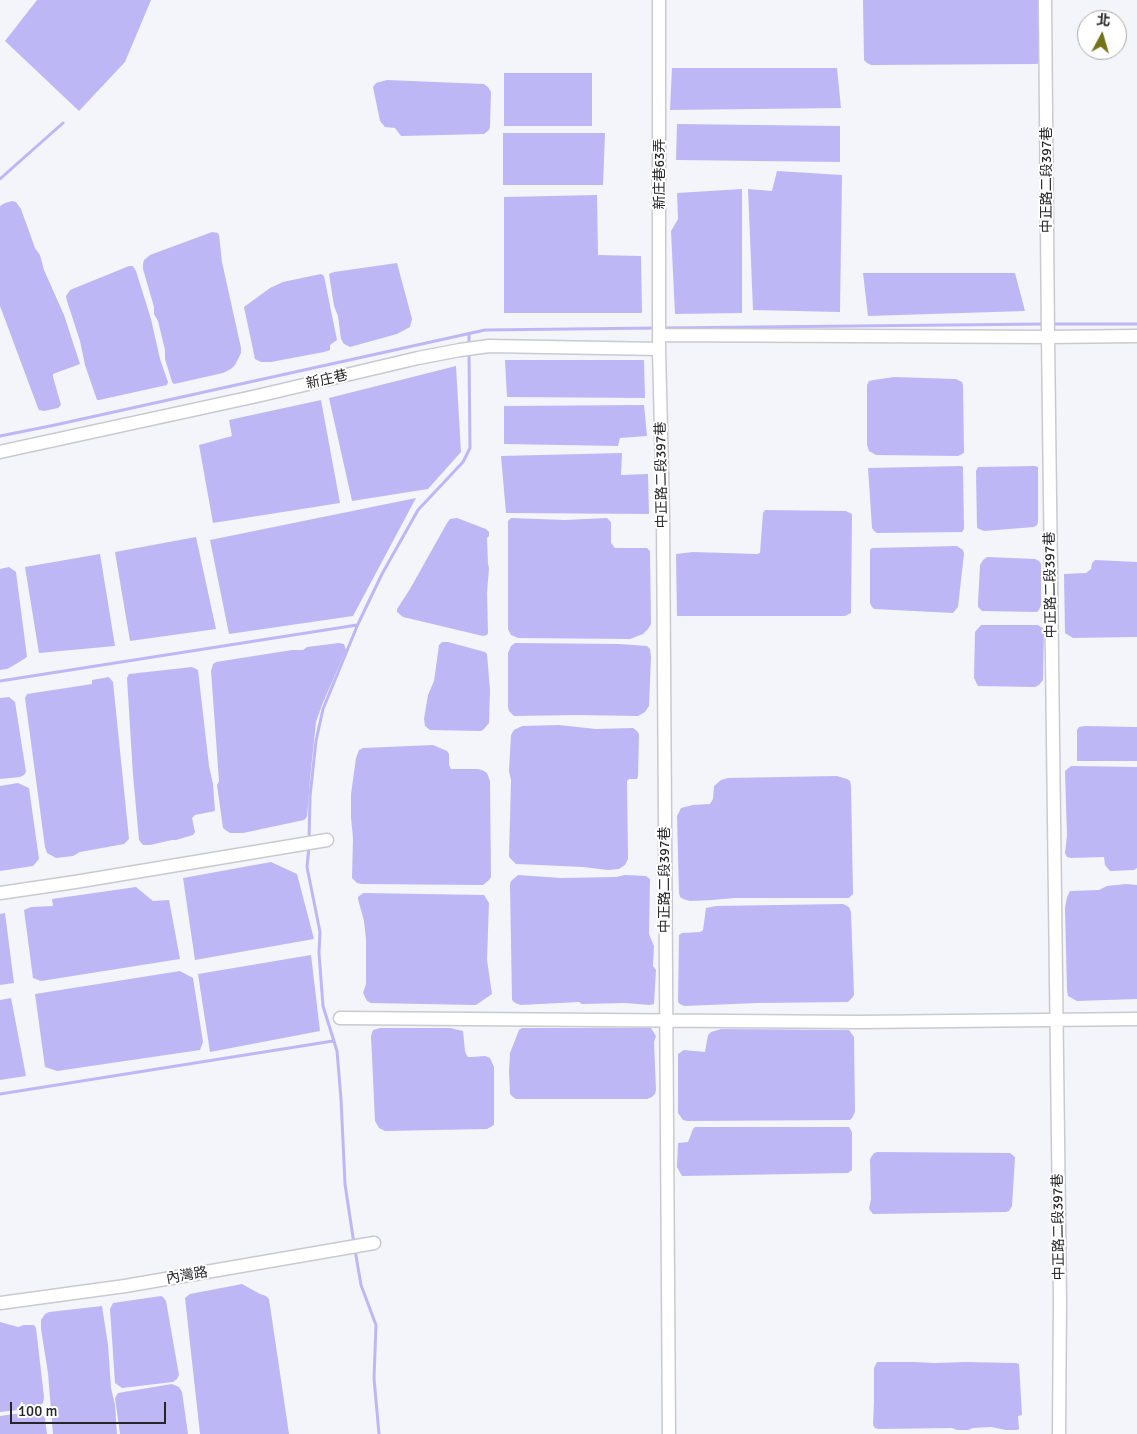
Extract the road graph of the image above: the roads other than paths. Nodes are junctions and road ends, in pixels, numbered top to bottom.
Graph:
1 (659, 0) edge
2 (1045, 0) edge
3 (659, 335) junction
4 (1137, 336) edge
5 (1048, 337) junction
6 (659, 349) junction
7 (0, 452) edge
8 (327, 840) dead end
9 (0, 893) edge
10 (340, 1018) dead end
11 (1056, 1019) junction
12 (1137, 1019) edge
13 (666, 1020) junction
14 (374, 1243) dead end
15 (0, 1303) edge
16 (668, 1434) edge
17 (1060, 1434) edge

1 - 3 street, 新庄巷63弄
2 - 5 street, 中正路二段397巷
3 - 5 street
3 - 6 street, 新庄巷63弄
4 - 5 street
5 - 11 street, 中正路二段397巷
6 - 7 street, 新庄巷
6 - 13 street, 中正路二段397巷
8 - 9 street
10 - 13 street
11 - 12 street
11 - 13 street
11 - 17 street, 中正路二段397巷
13 - 16 street, 中正路二段397巷
14 - 15 street, 內灣路

